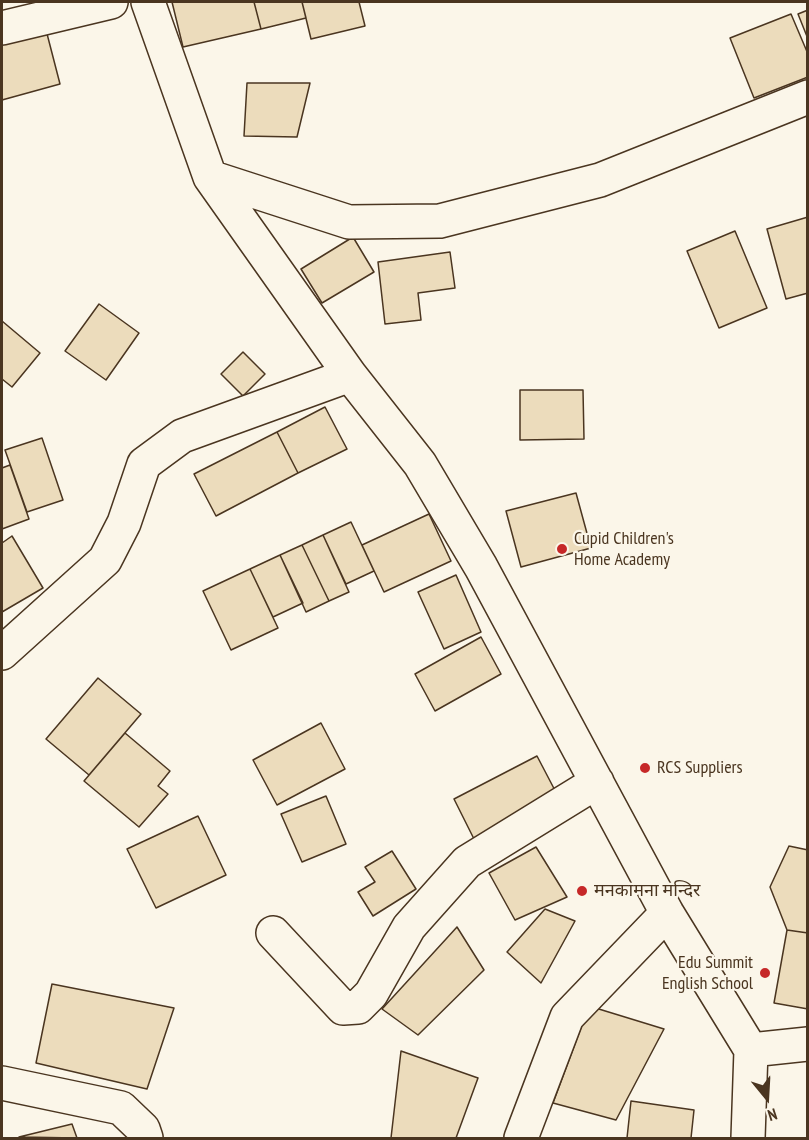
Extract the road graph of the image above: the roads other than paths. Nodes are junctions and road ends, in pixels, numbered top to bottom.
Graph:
1 (111, 2) edge
2 (148, 2) edge
3 (2, 28) edge
4 (807, 97) edge
5 (210, 177) junction
6 (350, 375) junction
7 (2, 653) edge
8 (597, 782) junction
9 (667, 913) junction
10 (273, 933) dead end
11 (807, 1044) edge
12 (751, 1050) junction
13 (2, 1083) edge
14 (146, 1138) edge
15 (521, 1138) edge
16 (748, 1138) edge

1 - 3 street
2 - 5 street
4 - 5 street
5 - 6 street
6 - 7 street
6 - 8 street
8 - 9 street
8 - 10 street
9 - 12 street
9 - 15 street
11 - 12 street
12 - 16 street
13 - 14 street

